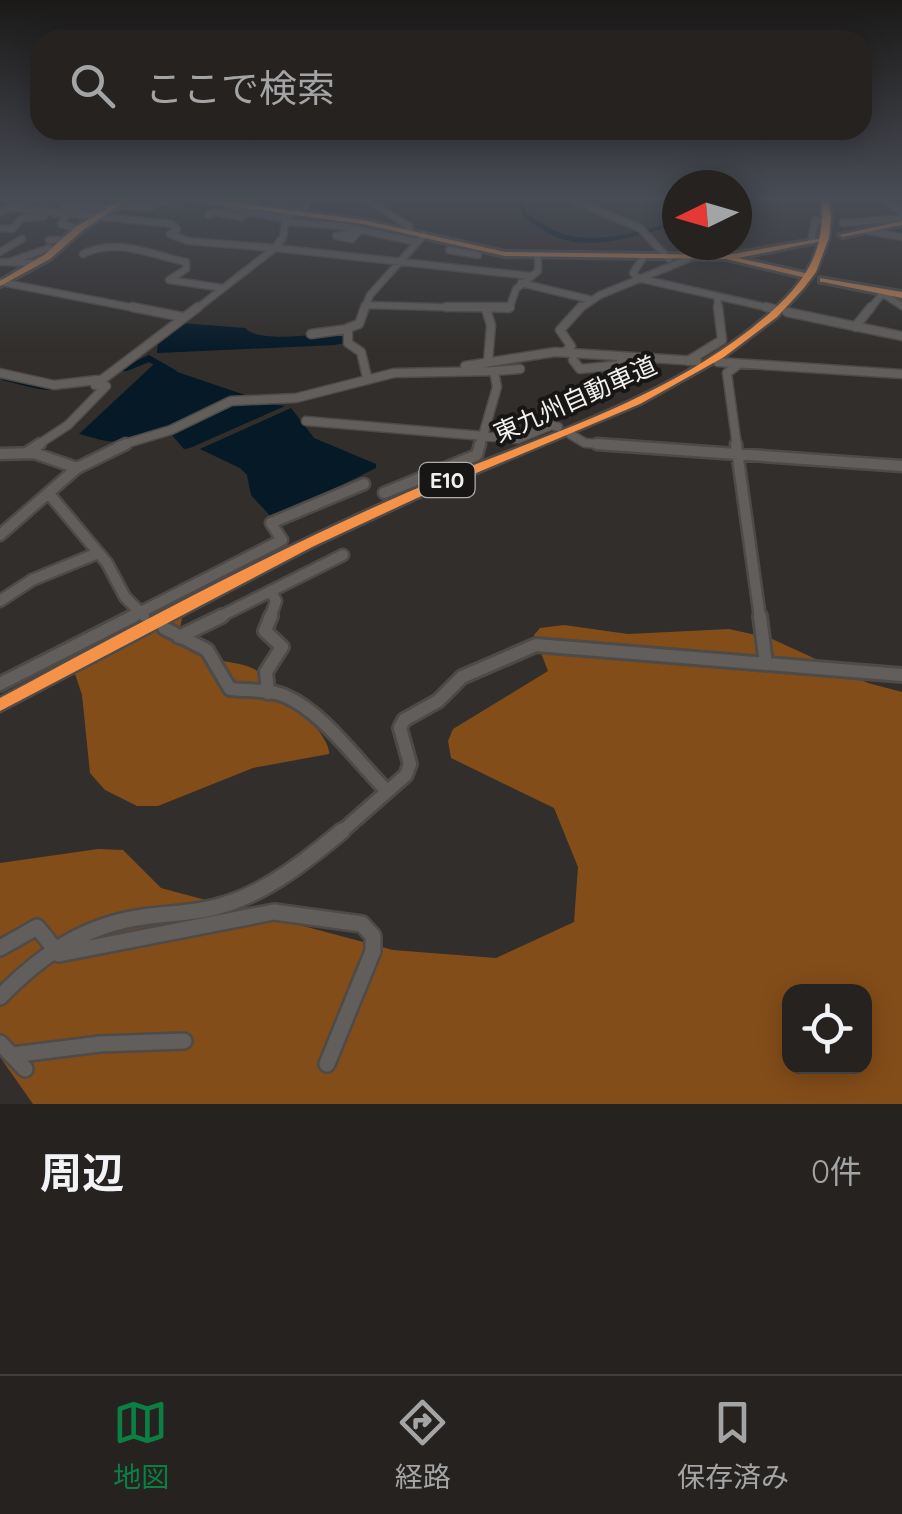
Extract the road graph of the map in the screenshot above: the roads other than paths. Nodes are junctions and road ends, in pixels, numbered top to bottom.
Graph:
1 (28, 252) edge
2 (53, 252) edge
3 (86, 252) edge
4 (137, 252) edge
5 (271, 252) edge
6 (317, 252) edge
7 (408, 252) edge
8 (456, 252) edge
9 (505, 252) edge
10 (820, 252) edge
11 (83, 254) dead end
12 (478, 255) dead end
13 (538, 257) junction
14 (643, 258) junction
15 (662, 259) edge
16 (686, 260) edge
17 (739, 260) edge
18 (399, 261) junction
19 (5, 262) edge
20 (37, 264) junction
21 (802, 275) dead end
22 (530, 276) junction
23 (643, 280) junction
24 (823, 280) dead end
25 (1, 282) edge
26 (522, 283) junction
27 (224, 288) junction
28 (883, 293) junction
29 (902, 295) edge
30 (717, 296) junction
31 (592, 300) junction
32 (365, 305) junction
33 (902, 306) edge
34 (486, 309) junction
35 (774, 309) dead end
36 (787, 312) dead end
37 (183, 317) junction
38 (854, 327) junction
39 (348, 329) junction
40 (311, 334) dead end
41 (902, 336) edge
42 (564, 352) junction
43 (621, 356) junction
44 (573, 360) dead end
45 (718, 362) dead end
46 (738, 364) junction
47 (491, 367) junction
48 (520, 370) dead end
49 (0, 372) edge
50 (902, 374) edge
51 (366, 377) junction
52 (103, 383) junction
53 (306, 422) dead end
54 (558, 428) dead end
55 (570, 434) dead end
56 (482, 435) junction
57 (28, 452) junction
58 (735, 452) junction
59 (0, 454) edge
60 (902, 466) edge
61 (77, 468) junction
62 (364, 484) dead end
63 (384, 493) dead end
64 (50, 495) junction
65 (0, 535) edge
66 (98, 553) junction
67 (343, 555) dead end
68 (271, 591) junction
69 (0, 601) edge
70 (140, 614) junction
71 (164, 628) dead end
72 (179, 636) junction
73 (766, 664) junction
74 (902, 675) edge
75 (0, 684) edge
76 (268, 693) junction
77 (0, 706) edge
78 (387, 792) junction
79 (0, 948) edge
80 (54, 948) junction
81 (0, 997) edge
82 (184, 1041) dead end
83 (6, 1049) edge
84 (327, 1064) dead end
85 (25, 1069) dead end

1 - 19 street
2 - 20 main road
3 - 11 street
4 - 27 street
5 - 27 street
6 - 18 street
7 - 18 street
8 - 12 street
9 - 13 main road
10 - 77 highway, 東九州自動車道 / E10
13 - 14 main road
13 - 22 street
14 - 15 main road
14 - 23 street
16 - 23 street
17 - 21 main road
18 - 22 street
18 - 32 street
19 - 20 street
20 - 25 main road
22 - 26 street
23 - 30 street
23 - 31 street
24 - 28 main road
25 - 37 street
26 - 31 street
26 - 34 street
27 - 37 street
28 - 29 main road
28 - 33 street
28 - 38 street
30 - 35 street
30 - 43 street
31 - 42 street
32 - 34 street
32 - 39 street
34 - 47 street
36 - 38 street
37 - 52 street
38 - 41 street
39 - 40 street
39 - 51 street
42 - 43 street
42 - 47 street
43 - 44 street
45 - 46 street
46 - 50 street
46 - 58 street
47 - 48 street
47 - 51 street
47 - 56 street
49 - 52 street
51 - 61 street
52 - 57 street
53 - 56 street
54 - 56 street
55 - 58 street
56 - 63 street
57 - 59 street
57 - 61 street
58 - 60 street
58 - 73 street
61 - 64 street
62 - 70 street
64 - 65 street
64 - 66 street
66 - 69 street
66 - 70 street
67 - 68 street
68 - 72 street
68 - 76 street
70 - 75 street
71 - 72 street
72 - 76 street
73 - 74 street
73 - 78 street
76 - 78 street
78 - 80 street
79 - 80 street
80 - 81 street
80 - 84 street
82 - 83 street
83 - 85 street

